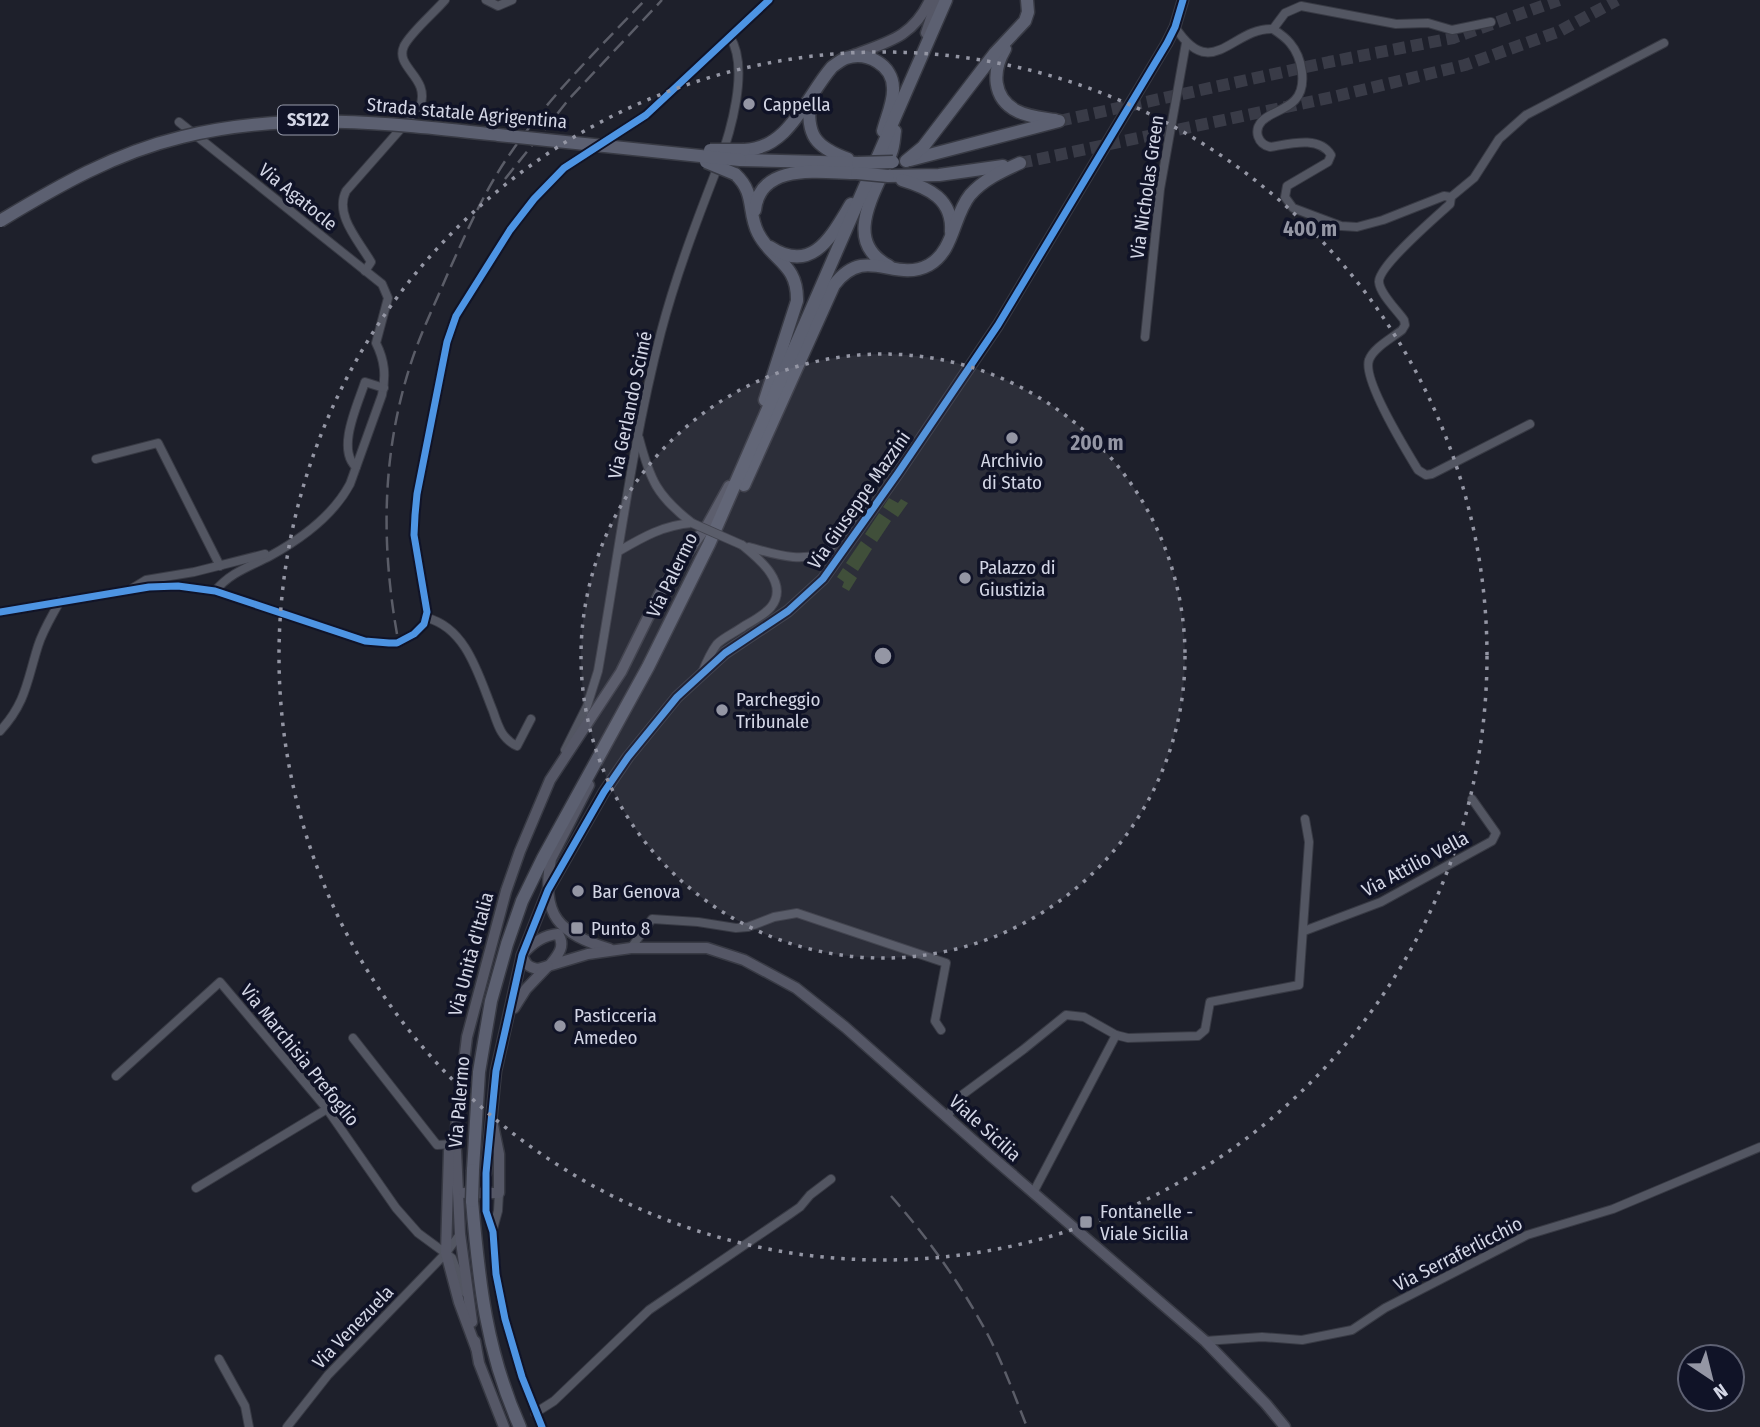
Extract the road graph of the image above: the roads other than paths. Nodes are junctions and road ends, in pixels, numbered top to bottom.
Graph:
1 (446, 0) edge
2 (486, 0) edge
3 (512, 0) edge
4 (769, 0) edge
5 (930, 0) edge
6 (937, 0) edge
7 (946, 0) edge
8 (1027, 0) edge
9 (1183, 0) edge
10 (1491, 22) dead end
11 (1175, 27) junction
12 (1273, 29) junction
13 (1017, 30) junction
14 (730, 37) junction
15 (1186, 43) junction
16 (1664, 43) dead end
17 (844, 58) junction
18 (914, 72) junction
19 (811, 96) junction
20 (898, 112) junction
21 (179, 122) dead end
22 (636, 149) junction
23 (742, 155) junction
24 (900, 161) junction
25 (874, 167) junction
26 (858, 168) junction
27 (888, 176) junction
28 (1451, 197) junction
29 (754, 217) junction
30 (0, 221) edge
31 (949, 239) junction
32 (770, 247) junction
33 (899, 269) junction
34 (365, 271) junction
35 (1145, 337) dead end
36 (384, 388) junction
37 (1530, 424) dead end
38 (638, 435) junction
39 (752, 443) junction
40 (96, 459) dead end
41 (356, 467) junction
42 (874, 507) junction
43 (692, 523) junction
44 (742, 545) junction
45 (619, 551) junction
46 (275, 553) junction
47 (220, 566) junction
48 (128, 590) junction
49 (215, 590) junction
50 (60, 601) junction
51 (0, 612) edge
52 (427, 618) junction
53 (648, 667) junction
54 (702, 673) junction
55 (531, 719) dead end
56 (0, 731) edge
57 (602, 752) junction
58 (550, 780) junction
59 (1472, 799) dead end
60 (1305, 819) dead end
61 (548, 890) junction
62 (550, 905) junction
63 (1304, 930) junction
64 (559, 934) junction
65 (574, 936) junction
66 (631, 948) junction
67 (616, 950) junction
68 (522, 955) junction
69 (549, 965) junction
70 (507, 1023) junction
71 (941, 1030) dead end
72 (1116, 1035) junction
73 (353, 1038) dead end
74 (116, 1076) dead end
75 (327, 1109) junction
76 (947, 1117) junction
77 (492, 1120) junction
78 (454, 1144) junction
79 (1760, 1147) edge
80 (479, 1172) junction
81 (500, 1173) junction
82 (453, 1174) junction
83 (831, 1180) dead end
84 (196, 1188) dead end
85 (458, 1192) junction
86 (486, 1193) junction
87 (499, 1193) junction
88 (1033, 1193) junction
89 (446, 1226) junction
90 (492, 1232) junction
91 (460, 1234) junction
92 (428, 1239) junction
93 (446, 1253) junction
94 (467, 1300) junction
95 (1205, 1341) junction
96 (476, 1348) junction
97 (219, 1359) dead end
98 (536, 1413) junction
99 (249, 1427) edge
100 (287, 1427) edge
101 (503, 1427) edge
102 (520, 1427) edge
103 (542, 1427) edge
104 (1285, 1427) edge

1 - 34 street
2 - 3 street
4 - 14 street
5 - 17 street
6 - 18 street, Via Palermo
7 - 18 main road
8 - 13 main road
9 - 11 street, Via Giuseppe Mazzini
10 - 12 street
11 - 15 street
11 - 42 street, Via Giuseppe Mazzini
12 - 15 street
12 - 28 street
13 - 24 main road
13 - 24 main road
14 - 38 street, Via Gerlando Scimé
14 - 52 street
15 - 35 street, Via Nicholas Green
16 - 28 street
17 - 19 main road
17 - 25 main road
18 - 20 main road, Via Palermo
19 - 23 main road
19 - 26 main road
20 - 25 main road, Via Palermo
20 - 33 main road
21 - 34 street, Via Agatocle
22 - 23 main road, bridge
22 - 29 main road, bridge
22 - 30 main road, Strada statale Agrigentina / SS122, bridge
23 - 26 main road
24 - 26 main road, bridge
25 - 32 main road
25 - 39 main road, Via Palermo
26 - 27 main road, bridge
26 - 29 main road
27 - 31 main road
27 - 31 main road
28 - 37 street
29 - 32 main road
31 - 33 main road
32 - 39 main road
33 - 53 main road
34 - 36 street, Via Agatocle
36 - 41 street
36 - 41 street
38 - 43 street
38 - 45 street, Via Gerlando Scimé
39 - 53 main road, Via Palermo
39 - 58 street, Via Unità d'Italia
40 - 47 street
41 - 46 street
42 - 44 street
42 - 54 street, Via Giuseppe Mazzini
43 - 44 street, bridge
43 - 45 street
44 - 54 street
45 - 58 street, Via Gerlando Scimé
46 - 47 street
46 - 49 street
47 - 48 street
48 - 49 street
48 - 50 street
49 - 52 street
50 - 51 street
50 - 56 street
52 - 55 street
53 - 57 main road, Via Palermo
54 - 61 street, Via Giuseppe Mazzini
57 - 61 street
57 - 80 main road, Via Palermo
58 - 78 street, Via Unità d'Italia
59 - 63 street, Via Attilio Vella
60 - 63 street
61 - 62 street
61 - 68 street, Via Giuseppe Mazzini
62 - 64 street
62 - 65 street
63 - 72 street
64 - 65 street
64 - 68 street
64 - 69 street
65 - 67 street
66 - 67 street, Viale Sicilia
66 - 71 street
66 - 76 street, Viale Sicilia
67 - 69 street, Viale Sicilia
68 - 69 street
68 - 70 street, Via Giuseppe Mazzini
69 - 70 street, Via Giuseppe Mazzini
70 - 77 street, Via Giuseppe Mazzini
72 - 76 street
72 - 88 street
73 - 78 street
74 - 75 street, Via Marchisia Prefoglio
75 - 84 street
75 - 92 street, Via Marchisia Prefoglio
76 - 88 street, Viale Sicilia
77 - 80 street, Via Giuseppe Mazzini
77 - 81 street, Via Giuseppe Mazzini
78 - 82 street, Via Unità d'Italia
79 - 95 street, Via Serraferlicchio
80 - 81 street
80 - 82 street
80 - 86 street, Via Giuseppe Mazzini
80 - 102 main road, Via Palermo, bridge
81 - 87 street, Via Giuseppe Mazzini
82 - 85 street, Via Unità d'Italia
82 - 89 street, Via Unità d'Italia
83 - 98 street
85 - 86 street
85 - 91 street, Via Unità d'Italia
86 - 87 street
86 - 90 street, Via Giuseppe Mazzini
87 - 90 street, Via Giuseppe Mazzini
88 - 95 street, Viale Sicilia
89 - 92 street
89 - 93 street, Via Unità d'Italia
90 - 98 street, Via Giuseppe Mazzini
91 - 93 street, Via Venezuela
91 - 94 street, Via Unità d'Italia
92 - 93 street, Via Marchisia Prefoglio
93 - 94 street
93 - 96 street, Via Unità d'Italia
93 - 100 street, Via Venezuela
94 - 96 street, Via Unità d'Italia
95 - 104 street, Viale Sicilia
96 - 101 street, Via Unità d'Italia
97 - 99 street
98 - 103 street, Via Giuseppe Mazzini

